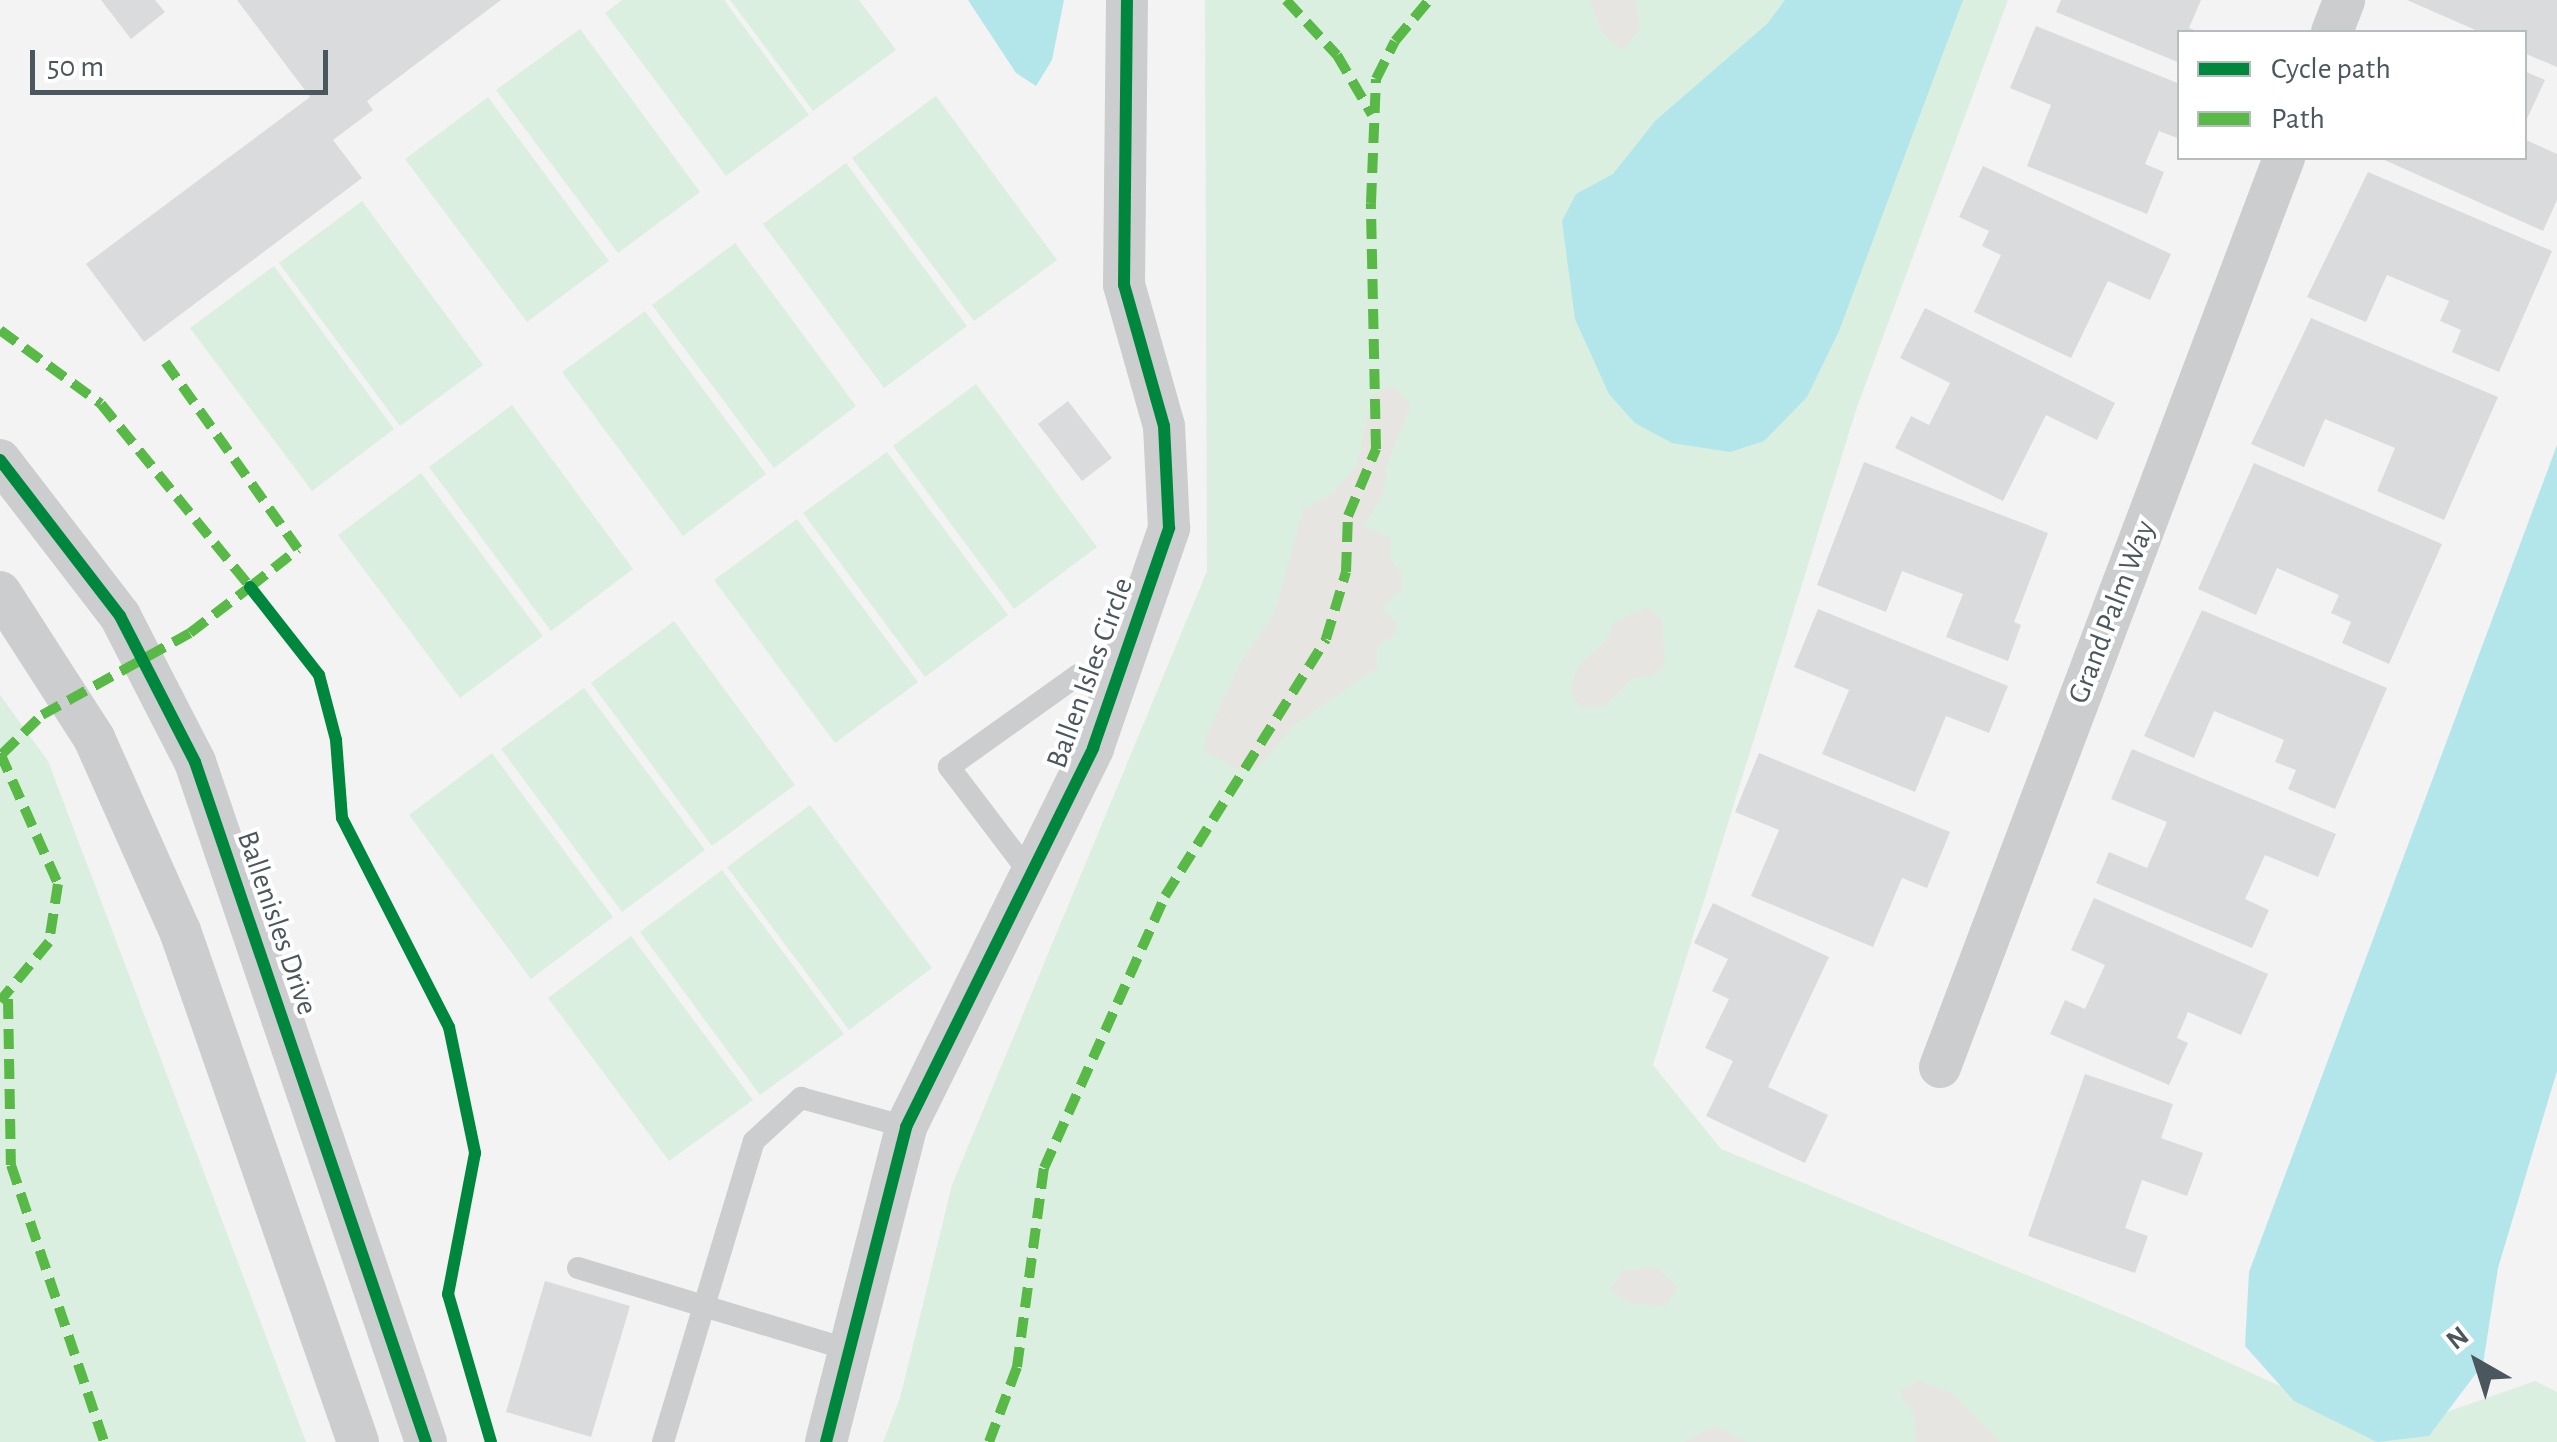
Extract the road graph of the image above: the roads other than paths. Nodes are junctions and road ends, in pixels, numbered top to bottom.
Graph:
1 (1127, 0) edge
2 (2344, 0) edge
3 (2333, 30) edge
4 (2283, 160) edge
5 (0, 460) edge
6 (0, 592) edge
7 (1114, 689) junction
8 (1031, 874) junction
9 (1940, 1067) dead end
10 (906, 1127) junction
11 (578, 1268) dead end
12 (703, 1310) junction
13 (850, 1350) junction
14 (358, 1442) edge
15 (426, 1442) edge
16 (663, 1442) edge
17 (826, 1442) edge

1 - 7 street, Ballen Isles Circle
2 - 3 street
4 - 9 street, Grand Palm Way
5 - 15 street, Ballenisles Drive
6 - 14 street
7 - 8 street, Ballen Isles Circle
7 - 8 lane
8 - 10 street, Ballen Isles Circle
10 - 12 lane
10 - 13 street, Ballen Isles Circle
11 - 12 lane
12 - 13 lane
12 - 16 lane
13 - 17 street, Ballen Isles Circle

